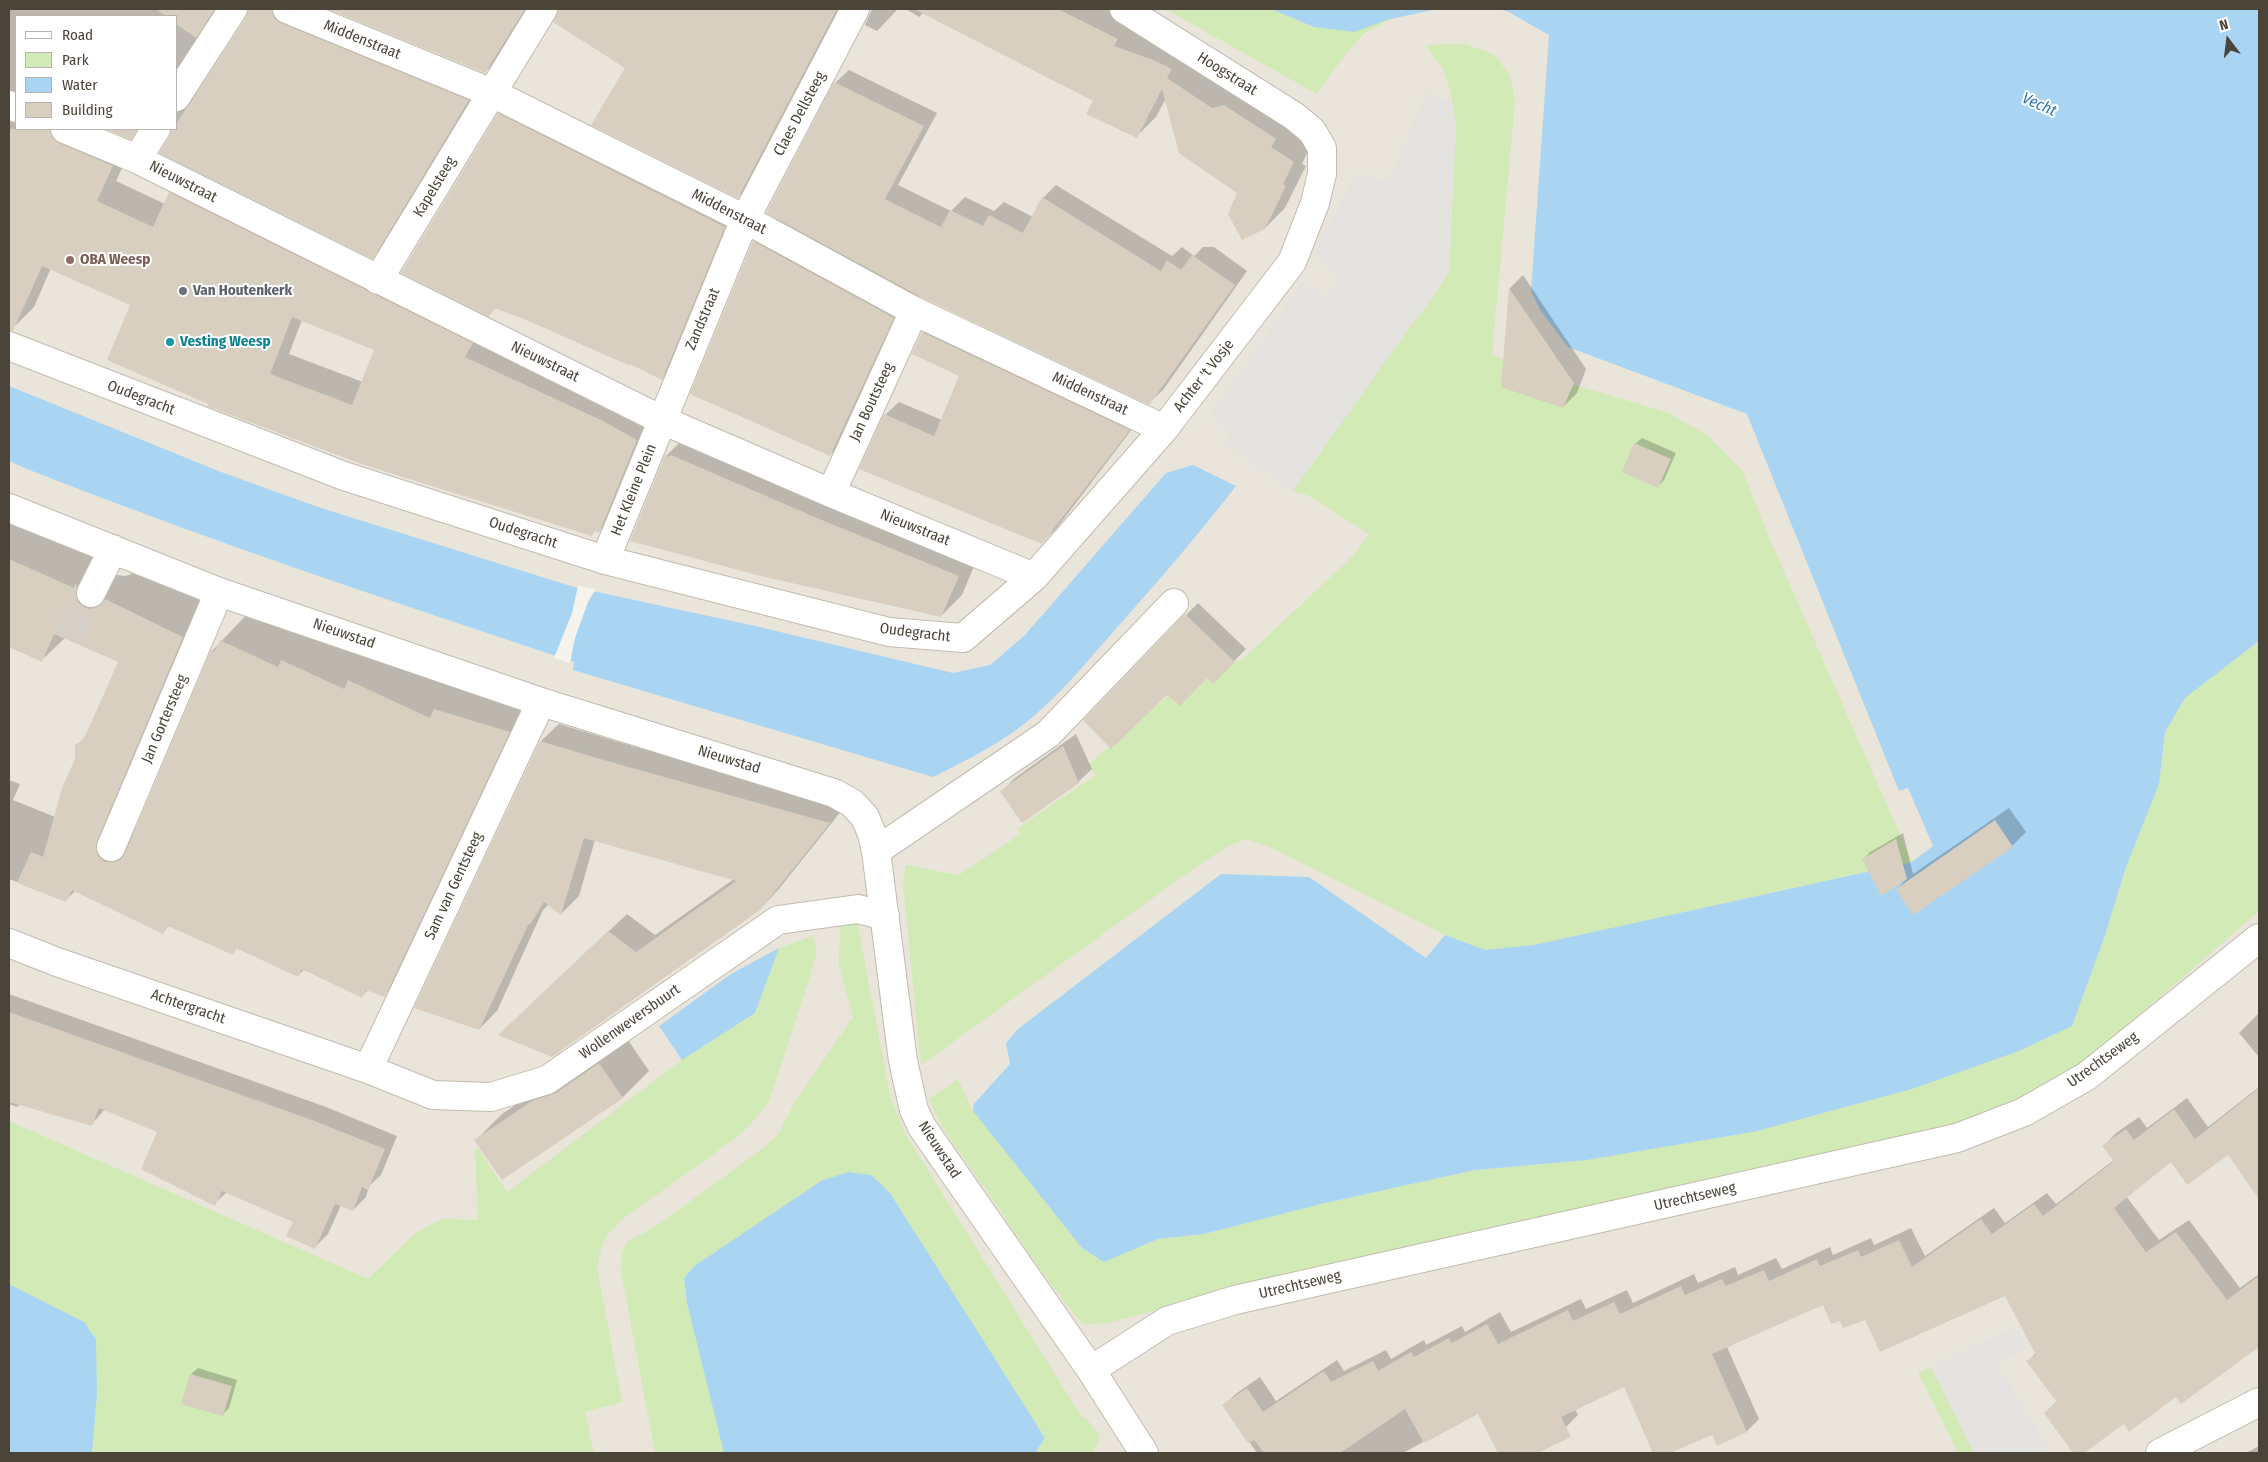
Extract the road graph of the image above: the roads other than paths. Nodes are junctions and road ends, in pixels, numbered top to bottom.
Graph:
1 (233, 9) edge
2 (287, 9) edge
3 (542, 9) edge
4 (855, 9) edge
5 (1124, 9) edge
6 (492, 93) junction
7 (178, 94) edge
8 (67, 130) edge
9 (155, 130) edge
10 (1322, 148) joint
11 (137, 159) junction
12 (745, 219) junction
13 (378, 280) junction
14 (914, 311) junction
15 (9, 346) edge
16 (662, 420) junction
17 (1164, 429) junction
18 (831, 493) junction
19 (9, 508) edge
20 (113, 549) junction
21 (605, 560) junction
22 (1034, 577) junction
23 (91, 592) tunnel mouth
24 (219, 592) junction
25 (1174, 603) dead end
26 (541, 702) junction
27 (111, 847) dead end
28 (876, 850) junction
29 (885, 916) junction
30 (2259, 938) edge
31 (9, 943) edge
32 (368, 1069) junction
33 (1091, 1370) junction
34 (2259, 1402) edge
35 (1144, 1453) edge
36 (2160, 1453) edge

1 - 7 street
2 - 6 street, Middenstraat
3 - 6 street, Kapelsteeg
4 - 12 street, Claes Dellsteeg
5 - 10 street, Hoogstraat
6 - 12 street, Middenstraat
6 - 13 street, Kapelsteeg
8 - 11 street, Nieuwstraat
9 - 11 street
10 - 17 street, Achter 't Vosje
11 - 13 street, Nieuwstraat
12 - 14 street, Middenstraat
12 - 16 street, Zandstraat
13 - 16 street, Nieuwstraat
14 - 17 street, Middenstraat
14 - 18 street, Jan Boutsteeg
15 - 21 street, Oudegracht
16 - 18 street, Nieuwstraat
16 - 21 street, Het Kleine Plein
17 - 22 street, Achter 't Vosje
18 - 22 street, Nieuwstraat
19 - 20 street, Nieuwstad
20 - 23 street
20 - 24 street, Nieuwstad
21 - 22 street, Oudegracht
24 - 26 street, Nieuwstad
24 - 27 street, Jan Gortersteeg
25 - 28 street
26 - 28 street, Nieuwstad
26 - 32 street, Sam van Gentsteeg
28 - 29 street, Nieuwstad
29 - 32 street, Wollenweversbuurt
29 - 33 street, Nieuwstad
30 - 33 street, Utrechtseweg
31 - 32 street, Achtergracht
33 - 35 street, Nieuwstad
34 - 36 street

